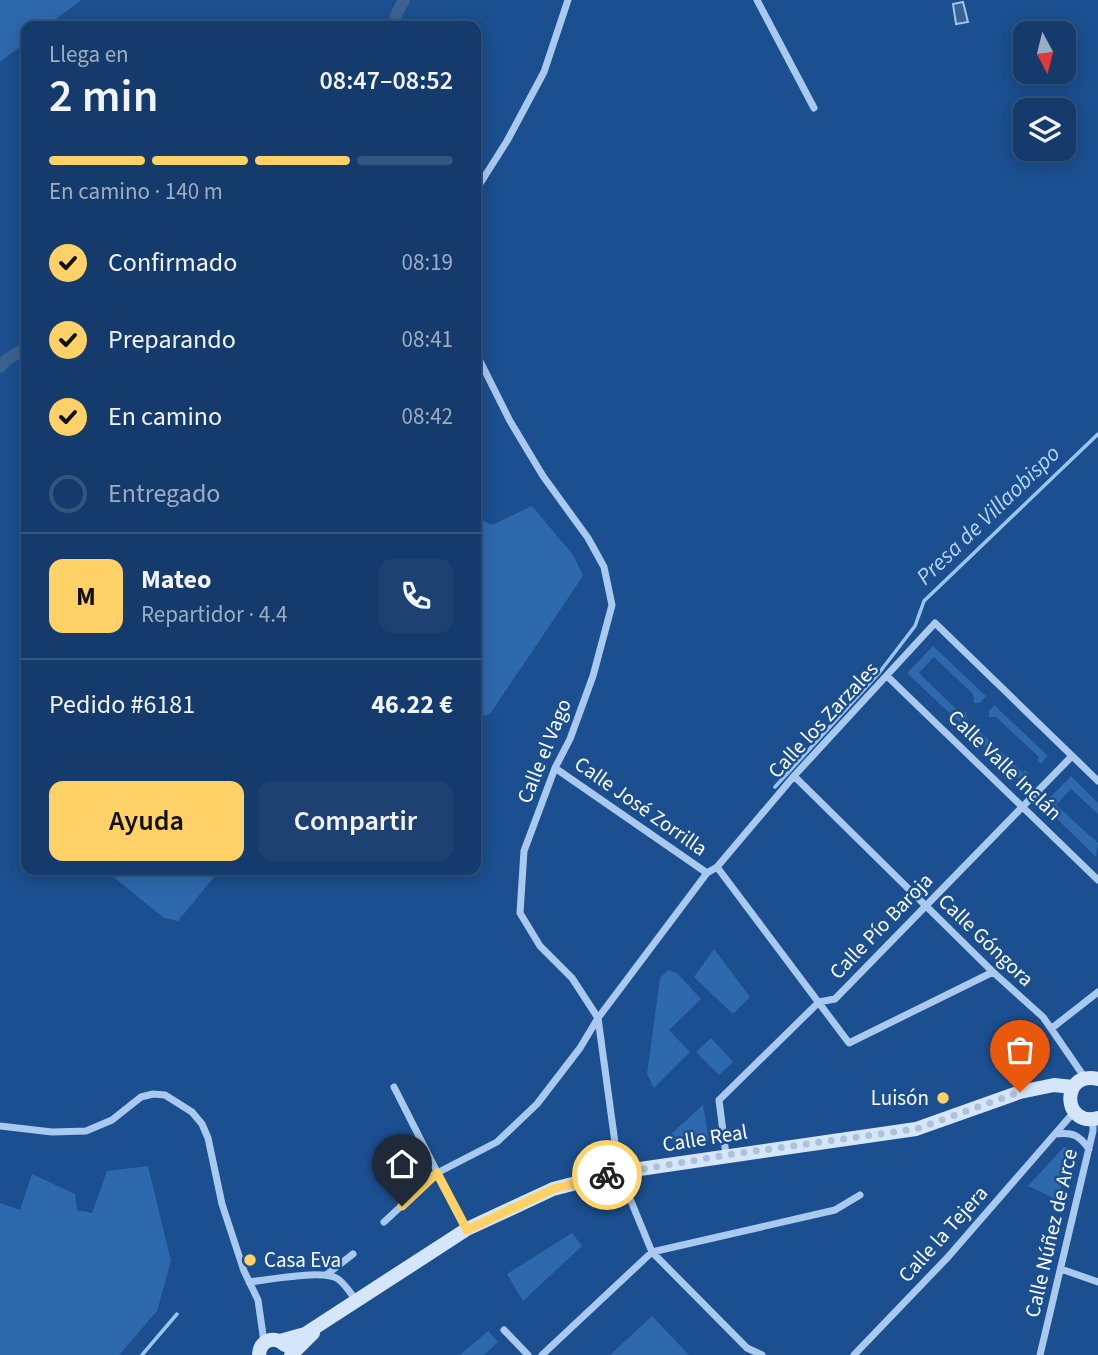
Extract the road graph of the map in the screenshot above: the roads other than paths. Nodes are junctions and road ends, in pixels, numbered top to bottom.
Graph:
1 (568, 0) edge
2 (757, 0) edge
3 (814, 108) dead end
4 (481, 182) edge
5 (481, 363) edge
6 (887, 676) junction
7 (1072, 756) junction
8 (555, 768) junction
9 (794, 776) junction
10 (1098, 781) edge
11 (1022, 806) junction
12 (717, 867) junction
13 (707, 873) junction
14 (1098, 880) edge
15 (925, 905) junction
16 (993, 972) junction
17 (1098, 992) edge
18 (819, 1002) junction
19 (598, 1018) junction
20 (1052, 1028) junction
21 (1090, 1080) edge
22 (394, 1087) dead end
23 (1074, 1112) junction
24 (1096, 1119) edge
25 (0, 1126) edge
26 (1056, 1134) junction
27 (1089, 1149) junction
28 (726, 1155) junction
29 (620, 1172) junction
30 (437, 1173) junction
31 (860, 1195) dead end
32 (384, 1222) dead end
33 (467, 1230) junction
34 (652, 1252) junction
35 (353, 1254) dead end
36 (1061, 1269) junction
37 (326, 1275) junction
38 (249, 1282) junction
39 (1098, 1282) edge
40 (356, 1300) junction
41 (329, 1317) junction
42 (504, 1330) dead end
43 (280, 1341) junction
44 (262, 1349) edge
45 (289, 1355) edge
46 (528, 1355) edge
47 (542, 1355) edge
48 (762, 1355) edge
49 (854, 1355) edge
50 (1040, 1355) edge

1 - 4 street
2 - 3 street
5 - 8 street, Calle el Vago
6 - 7 street, Calle los Zarzales
6 - 9 street, Calle los Zarzales
6 - 11 street, Calle Valle Inclán
7 - 10 street, Calle los Zarzales
7 - 11 street, Calle Pío Baroja
8 - 13 street, Calle José Zorrilla
8 - 19 street, Calle el Vago
9 - 12 street, Calle los Zarzales
9 - 15 street, Calle Góngora
11 - 14 street, Calle Valle Inclán
11 - 15 street, Calle Pío Baroja
12 - 13 street, Calle los Zarzales
12 - 18 street
13 - 19 street, Calle los Zarzales
15 - 16 street, Calle Góngora
15 - 18 street, Calle Pío Baroja
16 - 18 street
16 - 20 street, Calle Góngora
17 - 20 street
18 - 28 street, Calle Pío Baroja
19 - 29 street, Calle el Vago
19 - 30 street, Calle los Zarzales
20 - 21 street, Calle Góngora
21 - 23 street
21 - 28 street, Calle Real
22 - 30 street
23 - 24 street
23 - 26 street, Calle la Tejera
24 - 27 street, Calle Núñez de Arce
25 - 38 street
26 - 27 street
26 - 49 street, Calle la Tejera
27 - 36 street, Calle Núñez de Arce
28 - 29 street, Calle Real
29 - 33 street, Calle Real
29 - 34 street, Calle el Vago
30 - 32 street, Calle los Zarzales
30 - 33 street
31 - 34 street
33 - 40 street, Calle Real
34 - 47 street
34 - 48 street
35 - 37 street
36 - 39 street
36 - 50 street, Calle Núñez de Arce
37 - 38 street
37 - 40 street
38 - 44 street
40 - 41 street, Calle Real
41 - 43 street, Calle Real
41 - 45 street, Calle Real
42 - 46 street
43 - 44 street, Calle Real
43 - 45 street

